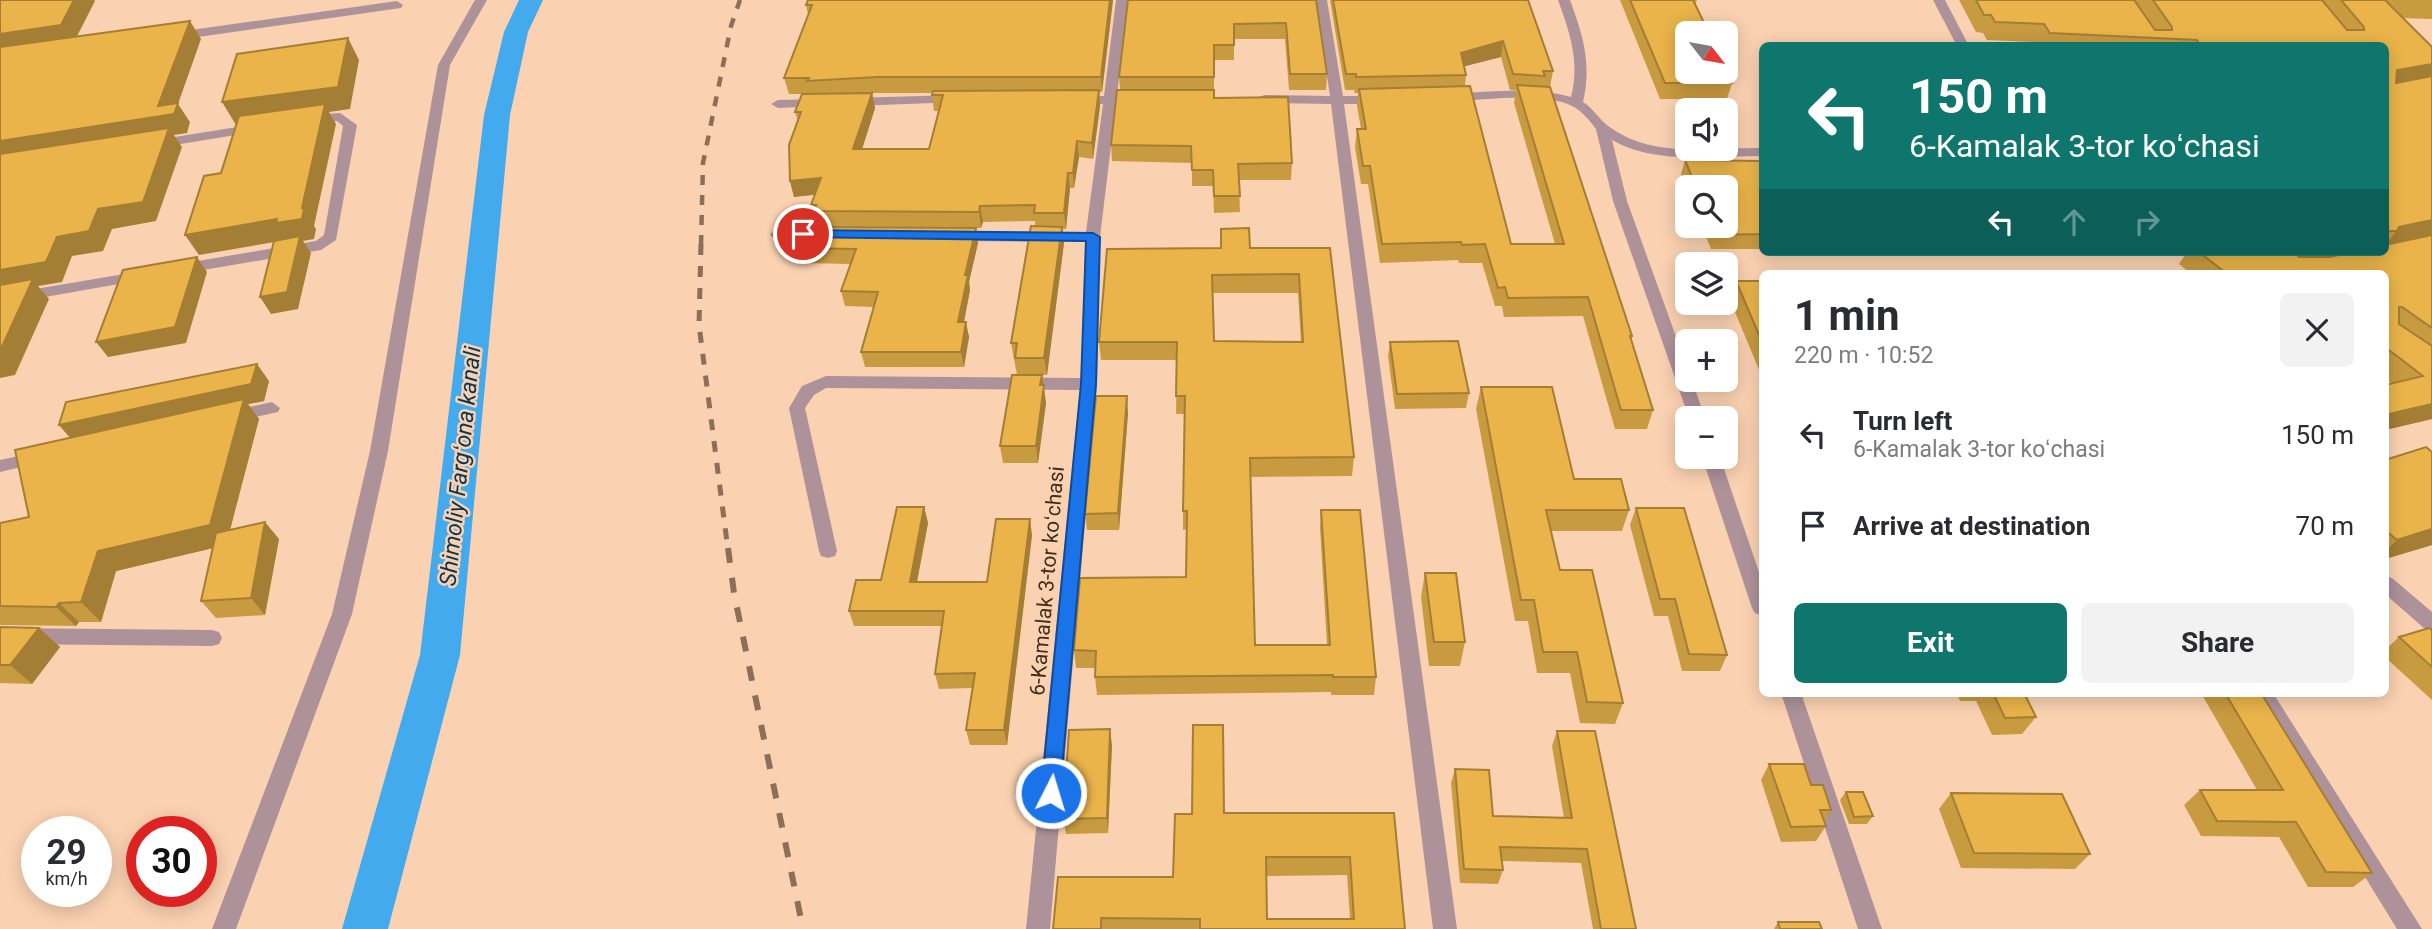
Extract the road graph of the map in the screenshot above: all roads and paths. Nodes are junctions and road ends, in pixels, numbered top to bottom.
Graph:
1 (481, 0) edge
2 (1122, 0) edge
3 (1321, 0) edge
4 (1564, 0) edge
5 (1938, 0) edge
6 (397, 5) dead end
7 (164, 38) edge
8 (1961, 42) edge
9 (1433, 98) edge
10 (976, 99) edge
11 (1254, 99) edge
12 (1392, 99) edge
13 (1055, 100) edge
14 (1148, 100) edge
15 (1337, 100) junction
16 (1108, 101) junction
17 (1576, 103) junction
18 (778, 104) dead end
19 (300, 121) edge
20 (273, 125) edge
21 (1603, 130) junction
22 (136, 147) edge
23 (1759, 152) edge
24 (777, 234) dead end
25 (845, 234) edge
26 (942, 236) edge
27 (1093, 237) junction
28 (0, 300) edge
29 (1089, 384) junction
30 (1693, 406) edge
31 (272, 408) dead end
32 (218, 420) edge
33 (54, 454) edge
34 (0, 466) edge
35 (1715, 469) edge
36 (828, 551) dead end
37 (2389, 586) edge
38 (1759, 599) edge
39 (2432, 623) edge
40 (0, 636) edge
41 (212, 638) dead end
42 (1792, 697) edge
43 (2265, 697) edge
44 (224, 929) edge
45 (1038, 929) edge
46 (1445, 929) edge
47 (1870, 929) edge
48 (2410, 929) edge

1 - 44 street
2 - 16 street, 6-Kamalak 3-tor koʻchasi
3 - 15 street
4 - 17 street
5 - 8 street
6 - 7 street
9 - 17 street
10 - 18 street
11 - 15 street
12 - 15 street
13 - 16 street
14 - 16 street
15 - 46 street
16 - 27 street, 6-Kamalak 3-tor koʻchasi
17 - 21 street
19 - 28 street
20 - 22 street
21 - 23 street
21 - 30 street
24 - 25 street
26 - 27 street
27 - 29 street, 6-Kamalak 3-tor koʻchasi
29 - 36 street
29 - 45 street, 6-Kamalak 3-tor koʻchasi
31 - 32 street
33 - 34 street
35 - 38 street
37 - 39 street
40 - 41 street
42 - 47 street
43 - 48 street

